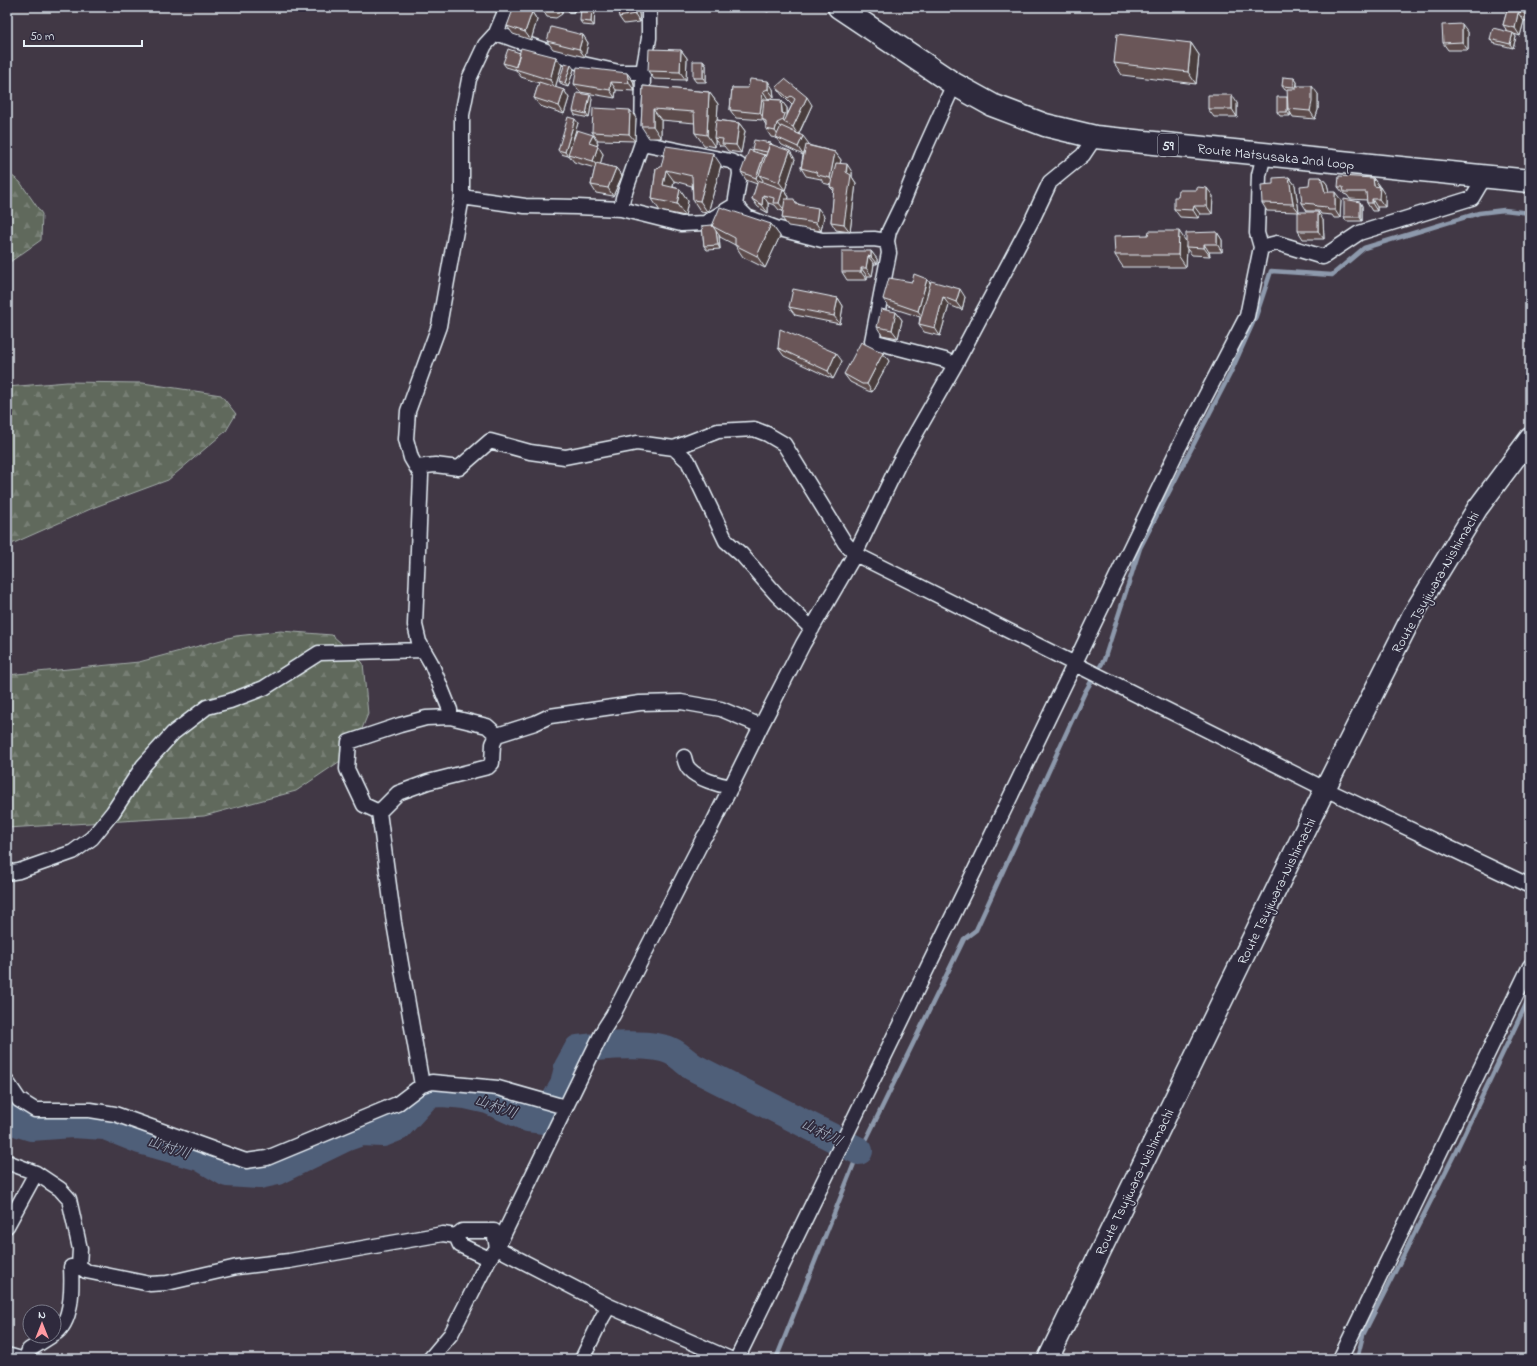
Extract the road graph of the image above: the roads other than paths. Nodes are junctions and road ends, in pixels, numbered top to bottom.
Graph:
1 (507, 7) edge
2 (649, 7) edge
3 (840, 7) edge
4 (496, 33) junction
5 (643, 72) junction
6 (954, 84) junction
7 (1095, 137) junction
8 (642, 143) junction
9 (1264, 155) junction
10 (1485, 176) junction
11 (1530, 181) edge
12 (462, 197) junction
13 (735, 205) junction
14 (621, 209) junction
15 (887, 241) junction
16 (1261, 247) junction
17 (955, 365) junction
18 (1530, 438) edge
19 (674, 448) junction
20 (417, 467) junction
21 (856, 554) junction
22 (812, 629) junction
23 (423, 650) junction
24 (1074, 664) junction
25 (450, 717) junction
26 (761, 726) junction
27 (497, 734) junction
28 (684, 757) dead end
29 (731, 787) junction
30 (1325, 789) junction
31 (379, 812) junction
32 (7, 873) edge
33 (1530, 886) edge
34 (1530, 966) edge
35 (7, 1082) edge
36 (422, 1085) junction
37 (565, 1107) junction
38 (7, 1162) edge
39 (36, 1173) junction
40 (7, 1226) edge
41 (456, 1236) junction
42 (493, 1254) junction
43 (79, 1266) junction
44 (609, 1306) junction
45 (62, 1327) edge
46 (38, 1344) edge
47 (7, 1355) edge
48 (21, 1359) edge
49 (26, 1359) edge
50 (430, 1359) edge
51 (582, 1359) edge
52 (730, 1359) edge
53 (737, 1359) edge
54 (1048, 1359) edge
55 (1340, 1359) edge

1 - 4 street
2 - 5 street
3 - 6 main road, Route Matsusaka 2nd Loop / 59
4 - 5 street
4 - 12 street
5 - 8 street
6 - 7 main road, Route Matsusaka 2nd Loop / 59
6 - 15 street
7 - 9 main road, Route Matsusaka 2nd Loop / 59
7 - 17 street
8 - 13 street
8 - 14 street
9 - 10 main road, Route Matsusaka 2nd Loop / 59
9 - 16 street
10 - 11 main road, Route Matsusaka 2nd Loop / 59
10 - 16 street
12 - 14 street
12 - 20 street
13 - 14 street
13 - 15 street
15 - 17 street
16 - 24 street
17 - 21 street
18 - 30 main road, Route Tsujiwara-Nishimachi
19 - 20 street
19 - 21 street
19 - 22 street
20 - 23 street
21 - 22 street
21 - 24 street
22 - 26 street
23 - 25 street
23 - 32 street
24 - 30 street
24 - 53 street
25 - 27 street
25 - 31 street
26 - 27 street
26 - 29 street
27 - 31 street
28 - 29 street
29 - 37 street
30 - 33 street
30 - 54 main road, Route Tsujiwara-Nishimachi
31 - 36 street
34 - 55 street
35 - 36 street
36 - 37 street
37 - 42 street
38 - 39 street
39 - 40 street
39 - 43 street
41 - 42 street
41 - 42 street
41 - 43 street
42 - 44 street
42 - 50 street
43 - 45 street
44 - 51 street
44 - 52 street
46 - 49 street
47 - 48 street

